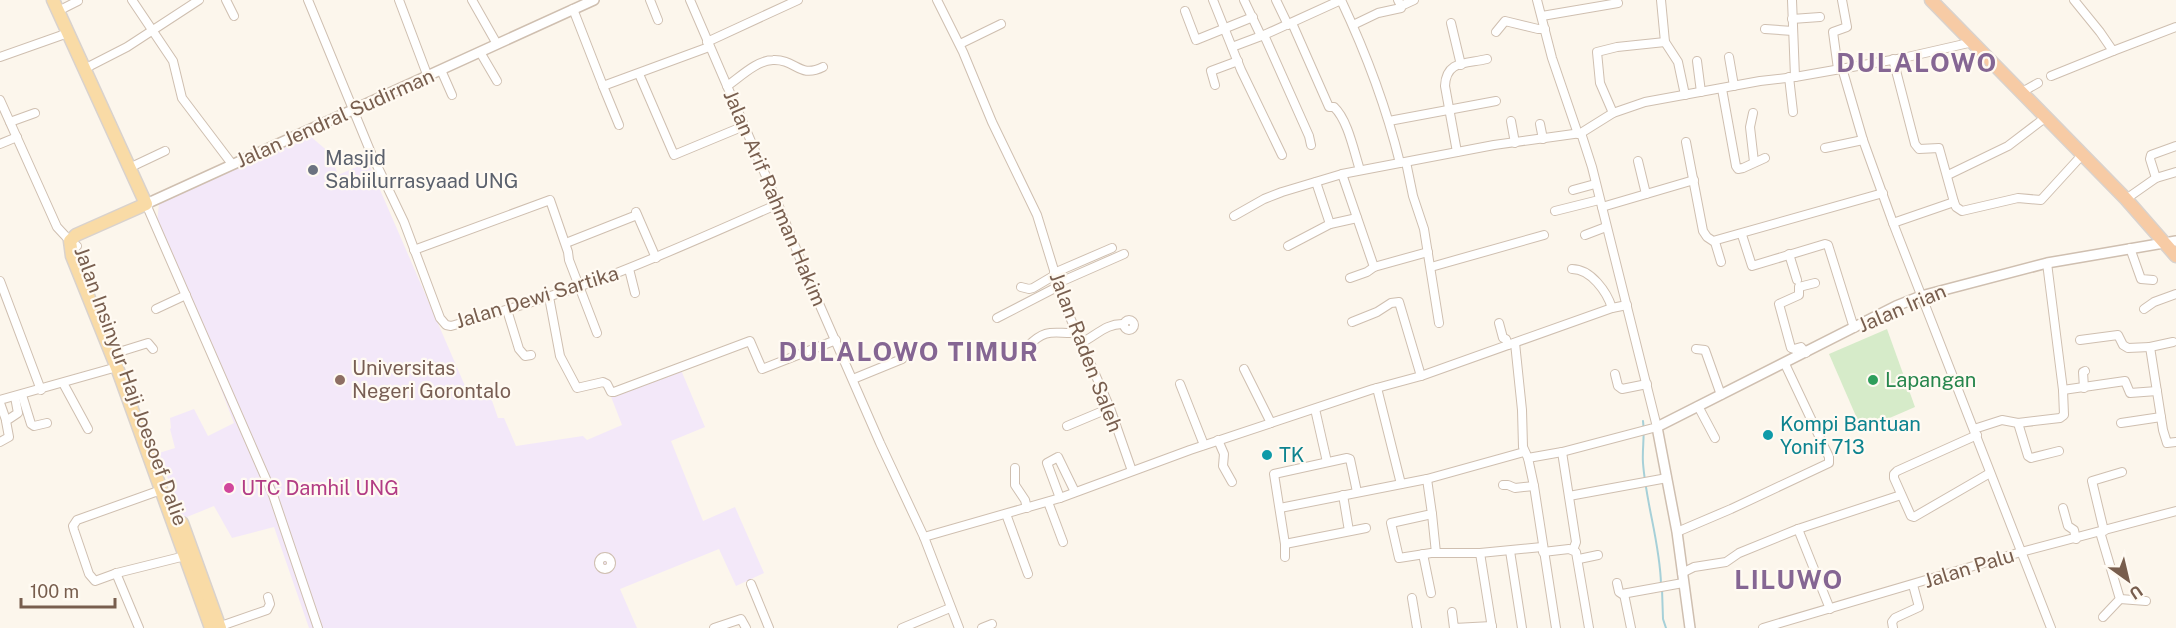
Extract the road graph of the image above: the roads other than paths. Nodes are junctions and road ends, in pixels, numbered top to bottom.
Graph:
1 (132, 0) edge
2 (199, 0) edge
3 (226, 0) edge
4 (308, 0) edge
5 (399, 0) edge
6 (472, 0) edge
7 (594, 0) edge
8 (650, 0) edge
9 (690, 0) edge
10 (798, 0) edge
11 (937, 0) edge
12 (1213, 0) edge
13 (1244, 0) edge
14 (1276, 0) edge
15 (1341, 0) edge
16 (1414, 0) edge
17 (1537, 0) edge
18 (1661, 0) edge
19 (1792, 0) edge
20 (1842, 0) edge
21 (1930, 0) edge
22 (2074, 0) edge
23 (78, 1) edge
24 (1400, 3) edge
25 (1618, 3) dead end
26 (56, 6) edge
27 (573, 9) junction
28 (1185, 11) dead end
29 (234, 16) dead end
30 (1542, 16) junction
31 (1253, 17) junction
32 (1820, 17) dead end
33 (1792, 19) junction
34 (658, 20) dead end
35 (1450, 22) dead end
36 (1001, 24) dead end
37 (1290, 24) junction
38 (1353, 25) junction
39 (2176, 27) edge
40 (1224, 28) junction
41 (1545, 29) junction
42 (1765, 29) dead end
43 (153, 30) junction
44 (1793, 31) junction
45 (1496, 32) dead end
46 (68, 33) junction
47 (1262, 36) junction
48 (1665, 42) junction
49 (1973, 42) junction
50 (497, 44) junction
51 (708, 44) junction
52 (960, 45) junction
53 (1232, 47) junction
54 (2113, 51) junction
55 (480, 52) junction
56 (0, 57) edge
57 (1729, 57) dead end
58 (1487, 59) dead end
59 (1893, 59) junction
60 (1238, 61) junction
61 (1697, 61) dead end
62 (1461, 65) junction
63 (823, 67) dead end
64 (84, 69) junction
65 (1840, 69) junction
66 (441, 70) junction
67 (639, 74) junction
68 (428, 76) junction
69 (2051, 76) dead end
70 (1792, 77) junction
71 (496, 81) dead end
72 (2038, 83) dead end
73 (1215, 85) dead end
74 (603, 86) junction
75 (727, 86) junction
76 (1734, 86) junction
77 (1722, 89) junction
78 (1701, 92) junction
79 (2022, 92) junction
80 (452, 95) dead end
81 (1685, 95) junction
82 (0, 100) edge
83 (1496, 101) dead end
84 (354, 109) junction
85 (1448, 110) junction
86 (1753, 112) dead end
87 (1792, 112) dead end
88 (35, 113) dead end
89 (1613, 113) junction
90 (2046, 117) junction
91 (1389, 121) junction
92 (1511, 121) dead end
93 (10, 122) junction
94 (1540, 124) dead end
95 (619, 125) dead end
96 (744, 126) junction
97 (1579, 134) junction
98 (17, 137) junction
99 (1543, 139) junction
100 (1863, 140) junction
101 (1515, 142) junction
102 (1686, 142) dead end
103 (0, 144) edge
104 (1311, 145) dead end
105 (2176, 146) edge
106 (1825, 148) dead end
107 (165, 151) dead end
108 (1457, 152) junction
109 (2083, 154) junction
110 (1282, 155) dead end
111 (1765, 158) dead end
112 (1638, 161) dead end
113 (1754, 162) junction
114 (1403, 163) junction
115 (231, 164) junction
116 (129, 168) junction
117 (1360, 170) junction
118 (2176, 172) edge
119 (1342, 174) junction
120 (1948, 175) junction
121 (2156, 178) junction
122 (1694, 180) junction
123 (1316, 182) junction
124 (1595, 184) junction
125 (1573, 190) dead end
126 (1883, 193) junction
127 (1646, 194) junction
128 (2126, 199) junction
129 (1954, 202) junction
130 (1600, 203) junction
131 (146, 204) junction
132 (778, 204) junction
133 (1555, 212) dead end
134 (1234, 216) dead end
135 (1357, 218) junction
136 (1330, 224) junction
137 (1893, 224) junction
138 (1606, 227) junction
139 (1742, 234) junction
140 (1585, 235) dead end
141 (1544, 236) dead end
142 (74, 241) junction
143 (2170, 241) edge
144 (1715, 242) junction
145 (566, 243) junction
146 (1288, 246) dead end
147 (1112, 248) dead end
148 (2130, 248) junction
149 (414, 250) junction
150 (1428, 252) junction
151 (1124, 254) dead end
152 (1789, 254) junction
153 (2176, 256) edge
154 (656, 258) junction
155 (1721, 262) dead end
156 (2047, 262) junction
157 (1374, 267) junction
158 (1431, 267) junction
159 (629, 268) junction
160 (1572, 269) dead end
161 (1350, 278) dead end
162 (1057, 279) junction
163 (1797, 280) dead end
164 (2153, 280) dead end
165 (0, 281) edge
166 (1815, 283) dead end
167 (580, 286) junction
168 (1021, 287) dead end
169 (635, 293) dead end
170 (2176, 294) edge
171 (186, 296) junction
172 (1921, 296) junction
173 (549, 297) junction
174 (1625, 305) junction
175 (1613, 308) junction
176 (156, 309) dead end
177 (2145, 309) dead end
178 (507, 310) junction
179 (997, 318) dead end
180 (1352, 321) dead end
181 (1439, 323) dead end
182 (1499, 323) dead end
183 (1124, 324) dead end
184 (1854, 328) junction
185 (597, 333) dead end
186 (1076, 333) junction
187 (837, 340) junction
188 (2080, 340) dead end
189 (2173, 342) dead end
190 (1081, 343) junction
191 (1512, 344) junction
192 (1028, 346) dead end
193 (2150, 347) junction
194 (153, 349) dead end
195 (1696, 349) dead end
196 (119, 352) junction
197 (1806, 353) junction
198 (531, 355) dead end
199 (902, 359) dead end
200 (1785, 364) junction
201 (1244, 369) dead end
202 (121, 370) junction
203 (2085, 371) dead end
204 (1615, 374) dead end
205 (1421, 376) junction
206 (853, 379) junction
207 (63, 383) junction
208 (1180, 384) dead end
209 (1644, 385) junction
210 (1377, 388) junction
211 (2084, 388) junction
212 (41, 390) junction
213 (2063, 390) junction
214 (2157, 391) junction
215 (1721, 395) junction
216 (18, 396) junction
217 (0, 402) edge
218 (1698, 406) junction
219 (1110, 408) junction
220 (1315, 409) junction
221 (2161, 417) junction
222 (6, 420) junction
223 (47, 423) dead end
224 (1271, 423) junction
225 (2018, 423) junction
226 (2121, 423) dead end
227 (1067, 426) dead end
228 (1653, 428) junction
229 (88, 429) dead end
230 (1975, 432) junction
231 (1715, 438) dead end
232 (1218, 440) junction
233 (0, 442) edge
234 (2176, 442) edge
235 (1204, 445) junction
236 (2059, 451) dead end
237 (1562, 452) junction
238 (1526, 455) junction
239 (1327, 462) junction
240 (1015, 468) dead end
241 (1132, 471) junction
242 (2122, 472) dead end
243 (1990, 473) junction
244 (1667, 478) junction
245 (1427, 479) junction
246 (1232, 482) dead end
247 (1401, 484) junction
248 (1503, 485) dead end
249 (1534, 486) junction
250 (162, 490) junction
251 (1075, 492) junction
252 (1357, 492) junction
253 (1343, 495) junction
254 (1901, 495) junction
255 (1569, 496) junction
256 (1060, 498) junction
257 (1047, 502) junction
258 (1027, 508) junction
259 (1280, 508) junction
260 (2062, 508) dead end
261 (2176, 511) edge
262 (1006, 514) junction
263 (1432, 514) junction
264 (1366, 528) dead end
265 (1798, 529) junction
266 (1349, 531) junction
267 (1677, 532) junction
268 (2102, 532) junction
269 (924, 537) junction
270 (2076, 538) junction
271 (1063, 542) dead end
272 (1285, 544) junction
273 (1543, 549) junction
274 (1573, 550) junction
275 (1510, 551) junction
276 (2021, 552) junction
277 (1436, 553) junction
278 (1480, 553) junction
279 (1423, 554) junction
280 (1598, 555) dead end
281 (185, 556) junction
282 (1285, 557) dead end
283 (1579, 559) junction
284 (116, 573) junction
285 (1028, 574) dead end
286 (1683, 578) junction
287 (751, 584) dead end
288 (1617, 584) dead end
289 (1913, 585) junction
290 (1431, 593) dead end
291 (1624, 594) junction
292 (268, 597) dead end
293 (1412, 598) dead end
294 (2120, 599) junction
295 (2146, 601) dead end
296 (950, 608) junction
297 (1830, 609) junction
298 (1452, 612) dead end
299 (2103, 617) dead end
300 (992, 624) dead end
301 (217, 627) edge
302 (1492, 627) edge
303 (139, 628) edge
304 (318, 628) edge
305 (714, 628) edge
306 (746, 628) edge
307 (770, 628) edge
308 (902, 628) edge
309 (959, 628) edge
310 (982, 628) edge
311 (1417, 628) edge
312 (1522, 628) edge
313 (1556, 628) edge
314 (1589, 628) edge
315 (1631, 628) edge
316 (1690, 628) edge
317 (1763, 628) edge
318 (1893, 628) edge
319 (2051, 628) edge

1 - 43 street
2 - 43 street
3 - 29 street
4 - 84 street, Jalan Dewi Sartika
5 - 68 street
6 - 50 street
7 - 27 street, Jalan Jendral Sudirman
8 - 34 street
9 - 51 street, Jalan Arif Rahman Hakim
10 - 51 street
11 - 52 street, Jalan Raden Saleh
12 - 40 street
13 - 31 street
14 - 37 street
15 - 37 street
15 - 38 street
16 - 24 street
17 - 30 street
18 - 48 street
19 - 33 street
20 - 65 street
21 - 49 highway
22 - 54 street
23 - 26 street
24 - 38 street
25 - 30 street
26 - 46 main road
27 - 50 street, Jalan Jendral Sudirman
27 - 74 street
28 - 40 street
30 - 41 street
31 - 40 street
31 - 47 street
32 - 33 street
33 - 44 street
35 - 62 street
36 - 52 street
37 - 47 street
37 - 117 street
38 - 91 street
39 - 54 street
40 - 53 street
41 - 45 street
41 - 97 street
42 - 44 street
43 - 64 street
43 - 115 street
44 - 70 street
46 - 56 street
46 - 64 main road
47 - 53 street
47 - 104 street
48 - 81 street
48 - 89 street
49 - 59 street
49 - 79 highway
50 - 55 street, Jalan Jendral Sudirman
51 - 67 street
51 - 75 street, Jalan Arif Rahman Hakim
52 - 162 street, Jalan Raden Saleh
53 - 60 street
54 - 69 street
55 - 66 street, Jalan Jendral Sudirman
55 - 71 street
57 - 76 street
58 - 62 street
59 - 65 street
59 - 120 street
60 - 73 street
60 - 110 street
61 - 78 street
62 - 85 street
63 - 75 street
64 - 116 main road
65 - 70 street
65 - 100 street
66 - 68 street, Jalan Jendral Sudirman
66 - 80 street
67 - 74 street
67 - 96 street
68 - 84 street, Jalan Jendral Sudirman
70 - 76 street
70 - 87 street
72 - 79 street
74 - 95 street
75 - 96 street, Jalan Arif Rahman Hakim
76 - 77 street
77 - 78 street
77 - 113 street
78 - 81 street
79 - 90 highway
81 - 89 street
82 - 93 street
83 - 85 street
84 - 115 street, Jalan Jendral Sudirman
84 - 149 street, Jalan Dewi Sartika
85 - 91 street
85 - 108 street
86 - 113 street
88 - 93 street
89 - 97 street
90 - 109 highway
90 - 120 street
91 - 114 street
92 - 101 street
93 - 98 street
94 - 99 street
96 - 132 street, Jalan Arif Rahman Hakim
97 - 99 street
97 - 124 street
98 - 103 street
98 - 142 street
99 - 101 street
100 - 106 street
100 - 126 street
101 - 108 street
102 - 122 street
105 - 121 street
107 - 116 street
108 - 114 street
109 - 128 highway
109 - 129 street
111 - 113 street
112 - 127 street
114 - 117 street
114 - 150 street
115 - 131 street, Jalan Jendral Sudirman
116 - 131 main road
117 - 119 street
118 - 121 street
119 - 123 street
119 - 135 street
120 - 129 street
121 - 128 street
122 - 127 street
122 - 144 street
123 - 134 street
123 - 136 street
124 - 125 street
124 - 130 street
126 - 137 street
126 - 139 street
127 - 130 street
128 - 143 highway
129 - 137 street
130 - 133 street
130 - 138 street
131 - 142 main road, Jalan Jendral Sudirman
131 - 171 street
132 - 154 street, Jalan Dewi Sartika
132 - 187 street, Jalan Arif Rahman Hakim
135 - 136 street
135 - 157 street
136 - 146 street
137 - 172 street
138 - 140 street
138 - 174 street
139 - 144 street
139 - 152 street
141 - 158 street
142 - 196 main road, Jalan Insinyur Haji Joesoef Dalie
142 - 202 main road, Jalan Insinyur Haji Joesoef Dalie
143 - 148 street, Jalan Irian
143 - 153 highway
144 - 155 street
145 - 149 street
145 - 154 street
145 - 167 street
147 - 162 street
148 - 156 street, Jalan Irian
148 - 164 street
149 - 178 street, Jalan Dewi Sartika
150 - 157 street
150 - 158 street
151 - 162 street
152 - 163 street
152 - 184 street
154 - 159 street, Jalan Dewi Sartika
156 - 172 street, Jalan Irian
156 - 213 street
157 - 161 street
158 - 181 street
159 - 167 street, Jalan Dewi Sartika
159 - 169 street
160 - 175 street
162 - 168 street
162 - 179 street
162 - 186 street, Jalan Raden Saleh
165 - 212 street
166 - 197 street
167 - 173 street, Jalan Dewi Sartika
167 - 185 street
170 - 177 street
171 - 176 street
171 - 304 street
172 - 184 street, Jalan Irian
172 - 230 street
173 - 178 street, Jalan Dewi Sartika
173 - 187 street
174 - 175 street
174 - 209 street
175 - 191 street
178 - 198 street
180 - 205 street
182 - 191 street
183 - 190 street
184 - 197 street, Jalan Irian
186 - 190 street, Jalan Raden Saleh
186 - 192 street
187 - 206 street, Jalan Arif Rahman Hakim
188 - 193 street
189 - 193 street
190 - 219 street, Jalan Raden Saleh
191 - 205 street
191 - 238 street
193 - 214 street
194 - 196 street
195 - 215 street
196 - 202 main road, Jalan Insinyur Haji Joesoef Dalie
197 - 200 street, Jalan Irian
199 - 206 street
200 - 215 street, Jalan Irian
200 - 267 street
201 - 224 street
202 - 207 street
202 - 250 main road, Jalan Insinyur Haji Joesoef Dalie
202 - 301 main road, Jalan Insinyur Haji Joesoef Dalie
203 - 211 street
204 - 209 street
205 - 210 street
206 - 269 street, Jalan Arif Rahman Hakim
207 - 212 street
207 - 229 street
208 - 235 street
209 - 228 street
210 - 220 street
210 - 247 street
211 - 213 street
211 - 214 street
212 - 216 street
213 - 225 street
214 - 221 street
215 - 218 street, Jalan Irian
216 - 217 street
216 - 222 street
216 - 223 street
217 - 222 street
218 - 228 street, Jalan Irian
218 - 231 street
219 - 227 street
219 - 241 street, Jalan Raden Saleh
220 - 224 street
220 - 239 street
221 - 226 street
221 - 234 street
222 - 233 street
224 - 232 street
225 - 230 street
225 - 236 street
228 - 237 street
228 - 244 street
230 - 243 street
230 - 254 street
232 - 235 street
232 - 246 street
235 - 241 street
237 - 238 street
237 - 255 street
238 - 245 street
238 - 249 street
239 - 252 street
239 - 259 street
240 - 258 street
241 - 251 street
242 - 268 street
243 - 254 street
243 - 276 street
244 - 255 street
244 - 267 street
245 - 247 street
245 - 263 street
247 - 252 street
248 - 249 street
249 - 273 street
250 - 281 main road, Jalan Insinyur Haji Joesoef Dalie
250 - 284 street
251 - 256 street
251 - 256 street
252 - 253 street
253 - 259 street
253 - 266 street
254 - 265 street
255 - 274 street
256 - 257 street
257 - 258 street
257 - 271 street
258 - 262 street
259 - 272 street
260 - 270 street
261 - 268 street, Jalan Palu
262 - 269 street
262 - 285 street
263 - 277 street
263 - 279 street
264 - 266 street
265 - 286 street
265 - 297 street
266 - 272 street
267 - 286 street
268 - 270 street, Jalan Palu
268 - 294 street
269 - 296 street, Jalan Arif Rahman Hakim
270 - 276 street, Jalan Palu
272 - 282 street
273 - 274 street
273 - 275 street
273 - 313 street
274 - 283 street
275 - 278 street
275 - 312 street
276 - 289 street, Jalan Palu
276 - 319 street
277 - 278 street
277 - 279 street
278 - 302 street
279 - 290 street
280 - 283 street
281 - 284 street
281 - 301 main road, Jalan Insinyur Haji Joesoef Dalie
283 - 314 street
284 - 303 street
286 - 291 street
286 - 316 street
287 - 307 street
288 - 291 street
289 - 297 street, Jalan Palu
289 - 318 street
291 - 315 street
292 - 301 street
293 - 311 street
294 - 295 street
294 - 299 street
296 - 308 street
296 - 309 street, Jalan Arif Rahman Hakim
297 - 317 street, Jalan Palu
298 - 302 street
300 - 310 street
305 - 306 street

